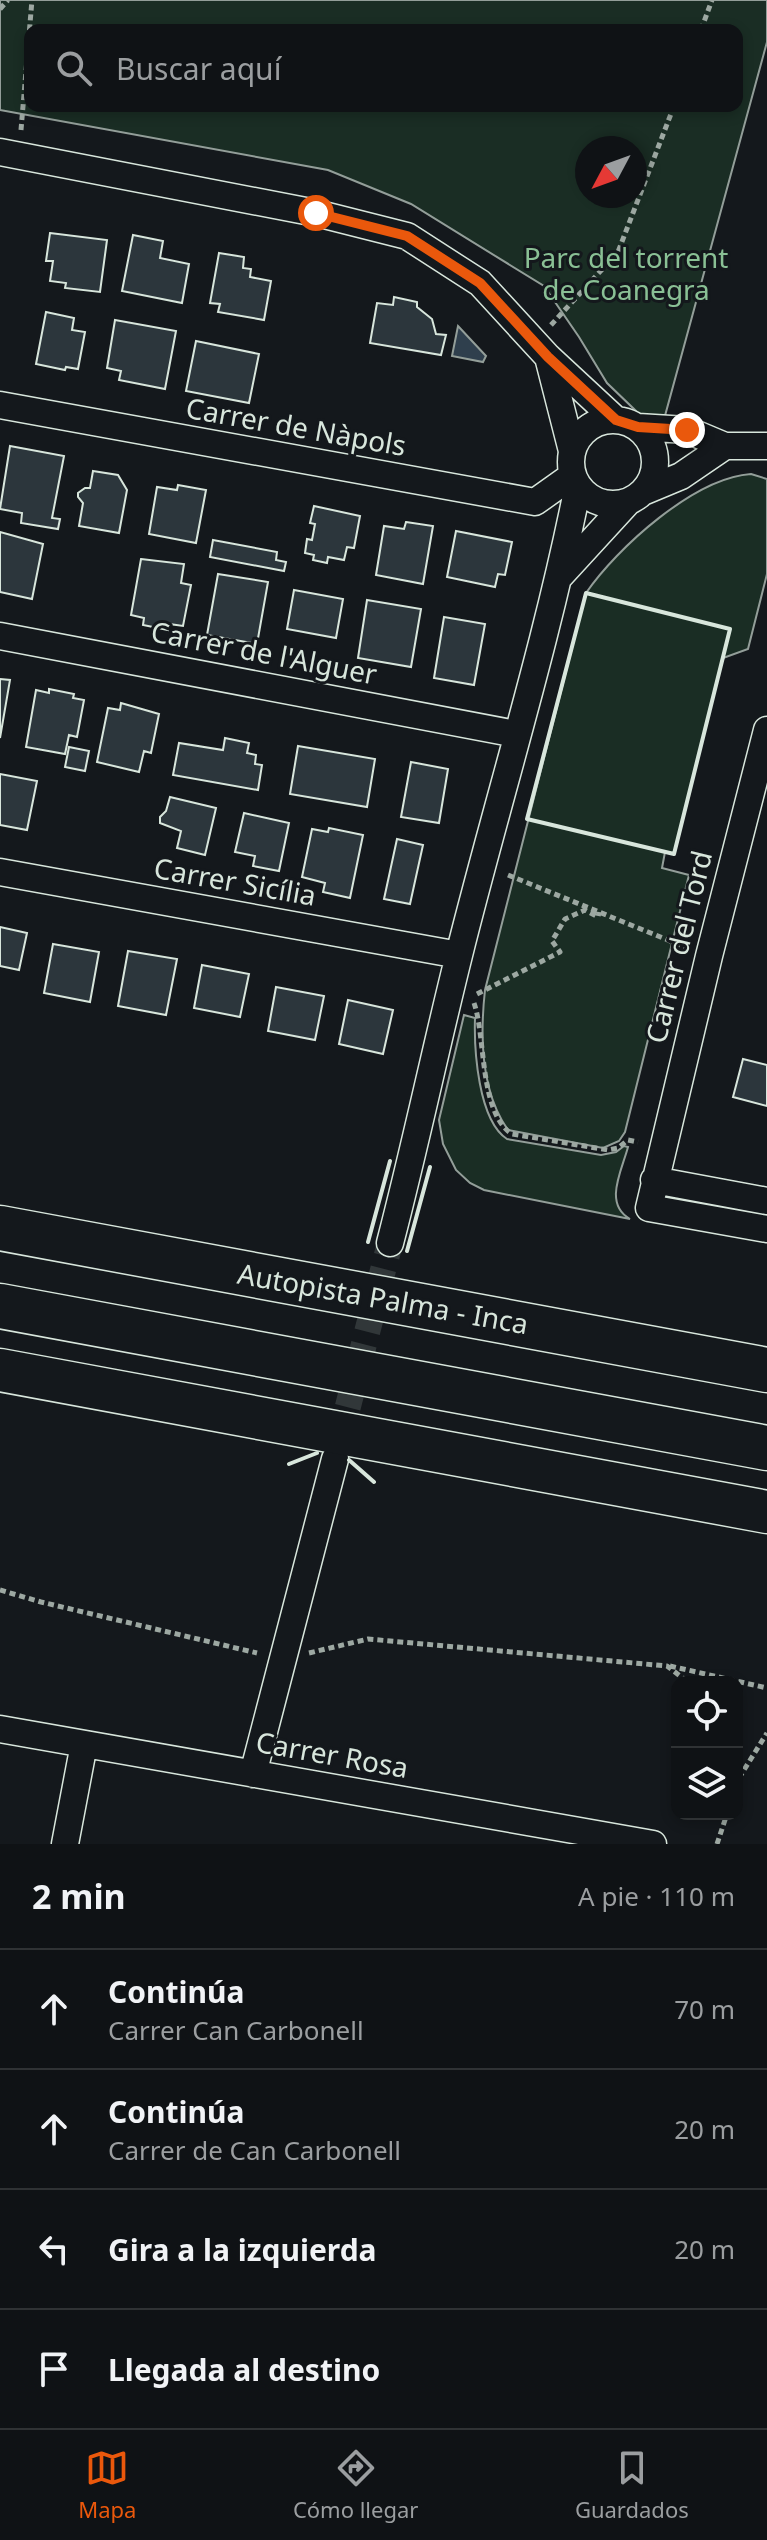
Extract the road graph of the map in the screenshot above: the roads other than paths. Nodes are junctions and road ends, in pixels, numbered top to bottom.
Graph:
1 (8, 154) edge
2 (541, 350) junction
3 (0, 405) edge
4 (627, 424) junction
5 (725, 446) junction
6 (767, 446) edge
7 (575, 471) junction
8 (636, 497) junction
9 (560, 576) junction
10 (0, 636) edge
11 (767, 730) edge
12 (516, 734) junction
13 (0, 872) edge
14 (459, 955) junction
15 (654, 1180) junction
16 (767, 1201) edge
17 (0, 1228) edge
18 (767, 1229) edge
19 (390, 1243) tunnel mouth
20 (0, 1306) edge
21 (0, 1370) edge
22 (767, 1370) edge
23 (767, 1448) edge
24 (335, 1459) tunnel mouth
25 (767, 1512) edge
26 (0, 1729) edge
27 (84, 1744) junction
28 (253, 1774) junction
29 (65, 1844) edge
30 (653, 1844) edge

1 - 2 street
2 - 4 street
2 - 7 street
3 - 7 street, Carrer de Nàpols
4 - 5 street
4 - 7 street
4 - 8 street
5 - 6 street
5 - 8 street
7 - 8 street
7 - 9 street
8 - 9 street
9 - 12 street
10 - 12 street, Carrer de l'Alguer
11 - 15 street, Carrer del Tord
12 - 14 street
13 - 14 street, Carrer Sicília
14 - 19 street
15 - 16 street
15 - 18 street
17 - 22 highway, Autopista Palma - Inca
20 - 23 highway
21 - 25 highway
24 - 28 street
26 - 27 street, Carrer Rosa
27 - 28 street, Carrer Rosa
27 - 29 street
28 - 30 street, Carrer Rosa

